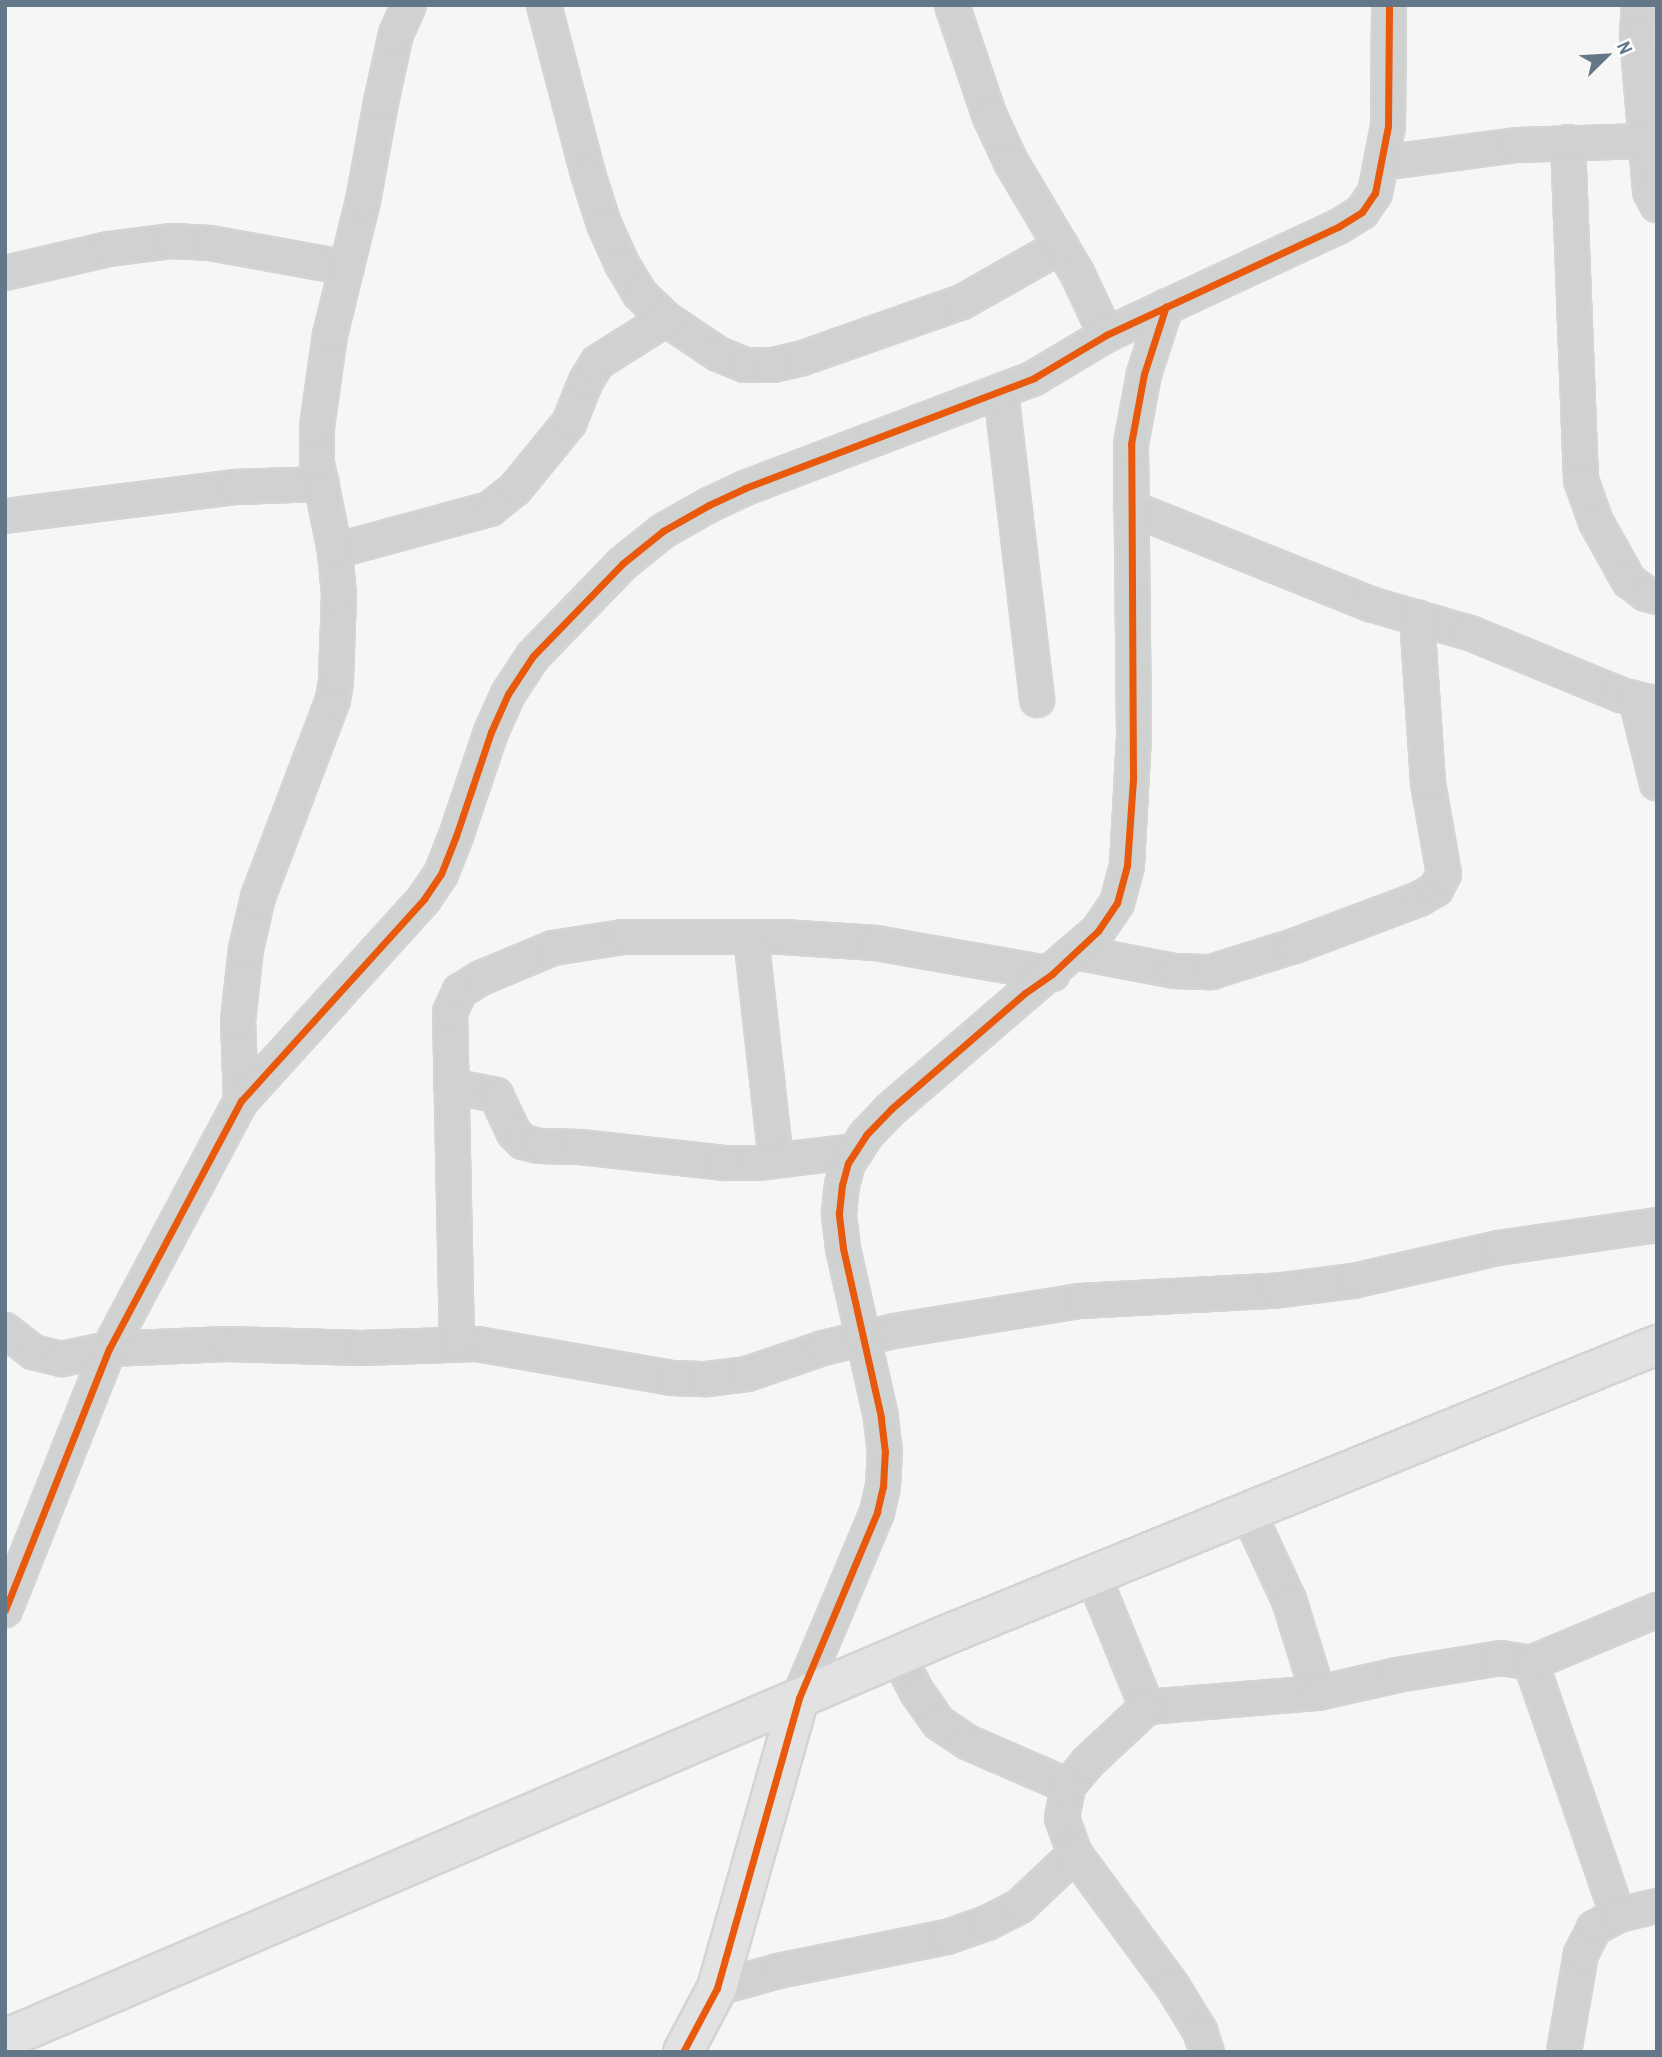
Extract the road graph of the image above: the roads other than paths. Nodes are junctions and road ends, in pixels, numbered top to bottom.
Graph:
1 (409, 5) edge
2 (544, 5) edge
3 (952, 5) edge
4 (1389, 5) edge
5 (1639, 5) edge
6 (1646, 141) junction
7 (1568, 142) junction
8 (1382, 163) junction
9 (1657, 205) edge
10 (1061, 246) junction
11 (347, 268) junction
12 (5, 273) edge
13 (1166, 306) junction
14 (666, 319) junction
15 (1106, 335) junction
16 (1001, 392) junction
17 (322, 484) junction
18 (1131, 508) junction
19 (5, 516) edge
20 (335, 551) junction
21 (1657, 597) edge
22 (1417, 617) junction
23 (1037, 701) dead end
24 (1646, 702) edge
25 (1657, 783) edge
26 (751, 937) junction
27 (1075, 952) junction
28 (1052, 974) junction
29 (451, 1086) junction
30 (241, 1101) junction
31 (856, 1151) junction
32 (776, 1161) junction
33 (1657, 1225) edge
34 (5, 1330) edge
35 (863, 1337) junction
36 (457, 1344) junction
37 (1657, 1345) edge
38 (108, 1349) junction
39 (1248, 1512) junction
40 (1093, 1576) junction
41 (5, 1610) edge
42 (1657, 1610) edge
43 (898, 1656) junction
44 (1531, 1663) junction
45 (1318, 1693) junction
46 (799, 1698) junction
47 (1147, 1707) junction
48 (1068, 1786) junction
49 (1075, 1854) junction
50 (1657, 1906) edge
51 (1618, 1914) junction
52 (717, 1988) junction
53 (5, 2039) edge
54 (683, 2052) edge
55 (1207, 2052) edge
56 (1564, 2052) edge

1 - 11 street
2 - 14 street
3 - 10 street
4 - 8 street
5 - 6 street
6 - 7 street
6 - 9 street
7 - 8 street
7 - 21 street
8 - 13 street
10 - 14 street
10 - 15 street
11 - 12 street
11 - 17 street
13 - 15 street
13 - 18 street
14 - 20 street
15 - 16 street
16 - 23 street
16 - 30 street
17 - 19 street
17 - 20 street
18 - 22 street
18 - 27 street
20 - 30 street
22 - 24 street
22 - 27 street
24 - 25 street
26 - 28 street
26 - 29 street
26 - 32 street
27 - 28 street
28 - 31 street
29 - 32 street
29 - 36 street
30 - 38 street
31 - 32 street
31 - 35 street
33 - 35 street
34 - 38 street
35 - 36 street
35 - 46 street
36 - 38 street
37 - 39 street
38 - 41 street
39 - 40 street
39 - 45 street
40 - 43 street
40 - 47 street
42 - 44 street
43 - 46 street
43 - 48 street
44 - 45 street
44 - 51 street
45 - 47 street
46 - 52 street
46 - 53 street
47 - 48 street
48 - 49 street
49 - 52 street
49 - 55 street
50 - 51 street
51 - 56 street
52 - 54 street

